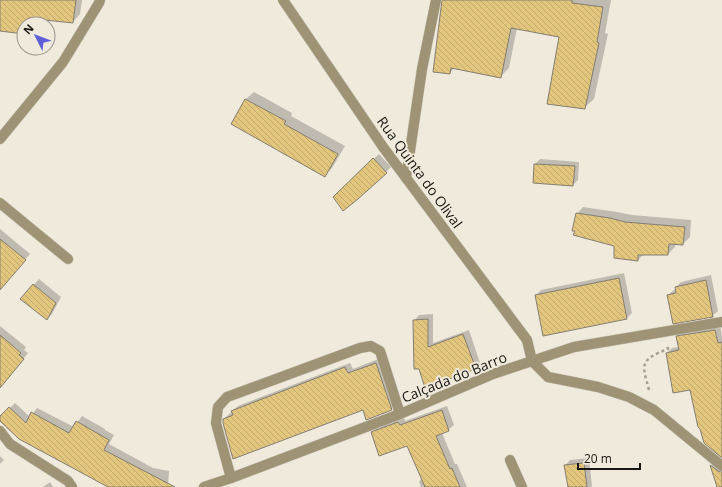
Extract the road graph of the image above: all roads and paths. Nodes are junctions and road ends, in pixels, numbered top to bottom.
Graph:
1 (100, 0) edge
2 (283, 0) edge
3 (436, 0) edge
4 (0, 139) edge
5 (406, 178) junction
6 (0, 203) edge
7 (68, 259) dead end
8 (722, 322) edge
9 (664, 332) junction
10 (532, 361) junction
11 (654, 410) junction
12 (400, 414) junction
13 (0, 431) edge
14 (510, 460) dead end
15 (722, 466) edge
16 (231, 478) junction
17 (72, 487) edge
18 (204, 487) edge
19 (522, 487) edge

1 - 4 street
2 - 5 street, Rua Quinta do Olival
3 - 5 street
5 - 10 street, Rua Quinta do Olival
6 - 7 street
8 - 9 street, Calçada do Barro
9 - 10 street, Calçada do Barro
9 - 11 path
10 - 11 street
10 - 12 street, Calçada do Barro
11 - 15 street
12 - 16 street, Calçada do Barro
12 - 16 street
13 - 17 street
14 - 19 street
16 - 18 street, Calçada do Barro

